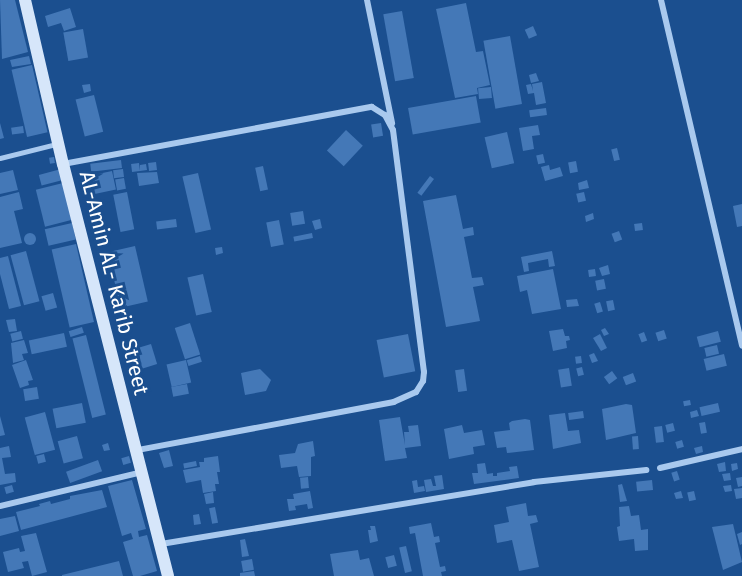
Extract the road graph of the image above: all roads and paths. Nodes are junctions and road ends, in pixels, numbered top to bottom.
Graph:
1 (25, 0) edge
2 (367, 0) edge
3 (661, 0) edge
4 (393, 130) junction
5 (58, 143) junction
6 (0, 158) edge
7 (63, 164) junction
8 (742, 346) edge
9 (742, 449) edge
10 (138, 450) junction
11 (660, 468) dead end
12 (645, 470) dead end
13 (143, 471) junction
14 (0, 506) edge
15 (161, 544) junction
16 (168, 576) edge

1 - 5 street, AL-Amin AL- Karib Street
2 - 4 street
3 - 8 street
4 - 7 street
4 - 10 street
5 - 6 lane
5 - 7 street, AL-Amin AL- Karib Street
7 - 10 street, AL-Amin AL- Karib Street
9 - 11 street
10 - 13 street, AL-Amin AL- Karib Street
12 - 15 street
13 - 14 street
13 - 15 street, AL-Amin AL- Karib Street
15 - 16 street, AL-Amin AL- Karib Street

